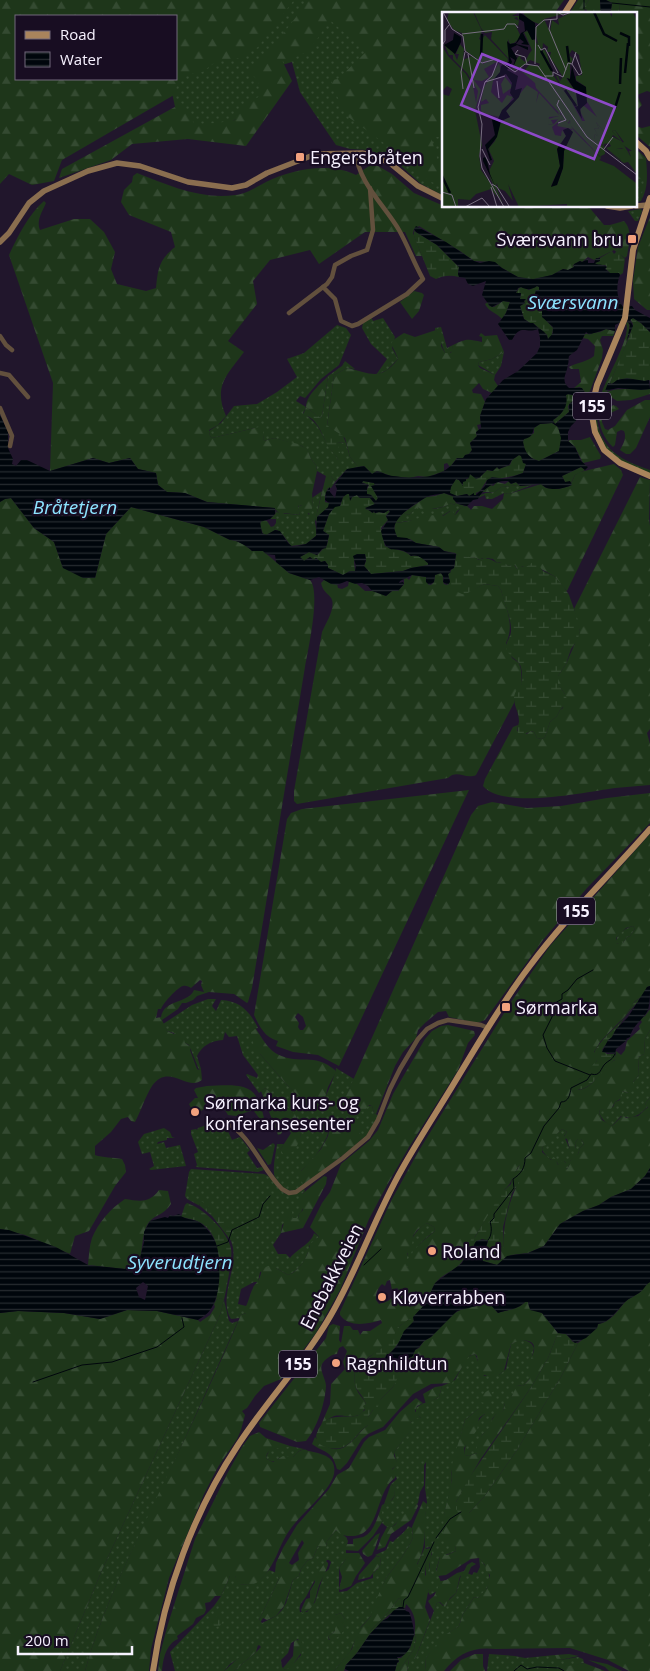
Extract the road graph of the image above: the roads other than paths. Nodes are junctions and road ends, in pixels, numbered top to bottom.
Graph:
1 (573, 0) edge
2 (565, 12) edge
3 (638, 144) edge
4 (356, 153) junction
5 (650, 158) edge
6 (370, 188) junction
7 (442, 198) edge
8 (650, 198) edge
9 (638, 206) edge
10 (648, 206) junction
11 (0, 242) edge
12 (323, 287) junction
13 (289, 313) dead end
14 (0, 336) edge
15 (12, 350) dead end
16 (0, 373) edge
17 (28, 397) dead end
18 (0, 408) edge
19 (10, 446) dead end
20 (650, 476) edge
21 (650, 829) edge
22 (487, 1030) junction
23 (226, 1122) dead end
24 (153, 1671) edge

1 - 2 main road
3 - 5 main road
4 - 6 street
4 - 7 main road
4 - 11 main road
6 - 12 street
6 - 12 street
8 - 10 main road, 155
9 - 10 main road
10 - 20 main road, 155
12 - 13 street
14 - 15 street
16 - 17 street
18 - 19 street
21 - 22 main road, Enebakkveien / 155
22 - 23 street
22 - 24 main road, Enebakkveien / 155

